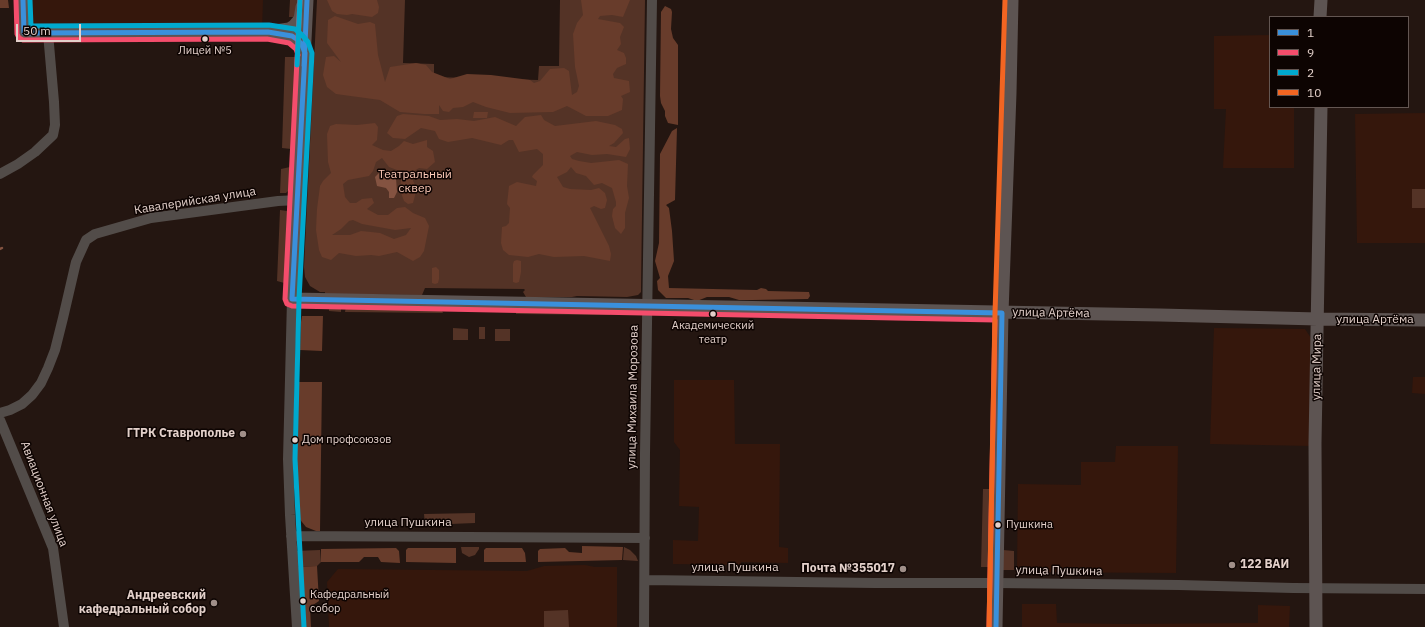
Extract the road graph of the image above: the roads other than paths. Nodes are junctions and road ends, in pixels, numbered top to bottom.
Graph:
1 (23, 0) edge
2 (304, 0) edge
3 (307, 0) edge
4 (652, 0) edge
5 (1012, 0) edge
6 (1320, 0) edge
7 (1320, 16) edge
8 (268, 32) junction
9 (48, 33) junction
10 (305, 53) junction
11 (1321, 108) edge
12 (0, 174) edge
13 (298, 200) junction
14 (292, 299) junction
15 (647, 305) junction
16 (1002, 313) junction
17 (1318, 319) junction
18 (1425, 320) edge
19 (0, 413) edge
20 (0, 420) edge
21 (291, 536) junction
22 (645, 538) junction
23 (645, 580) junction
24 (996, 583) junction
25 (1316, 588) junction
26 (1425, 589) edge
27 (64, 627) edge
28 (297, 627) edge
29 (644, 627) edge
30 (996, 627) edge
31 (1316, 627) edge

1 - 9 main road
2 - 8 main road
3 - 10 main road
4 - 15 street, улица Михаила Морозова
5 - 16 main road
6 - 7 main road
8 - 9 main road
8 - 10 main road
9 - 12 street
10 - 13 main road
11 - 17 main road, улица Мира
13 - 14 main road
13 - 19 street, Кавалерийская улица
14 - 15 main road, улица Артёма
14 - 21 street
15 - 16 main road, улица Артёма
15 - 22 street, улица Михаила Морозова
16 - 17 main road, улица Артёма
16 - 24 main road
17 - 18 main road, улица Артёма
17 - 25 main road, улица Мира
20 - 27 street, Авиационная улица
21 - 22 street, улица Пушкина
21 - 28 street
22 - 23 street, улица Михаила Морозова
23 - 24 street, улица Пушкина
23 - 29 street, улица Михаила Морозова
24 - 25 street, улица Пушкина
24 - 30 main road
25 - 26 street, улица Пушкина
25 - 31 main road, улица Мира

